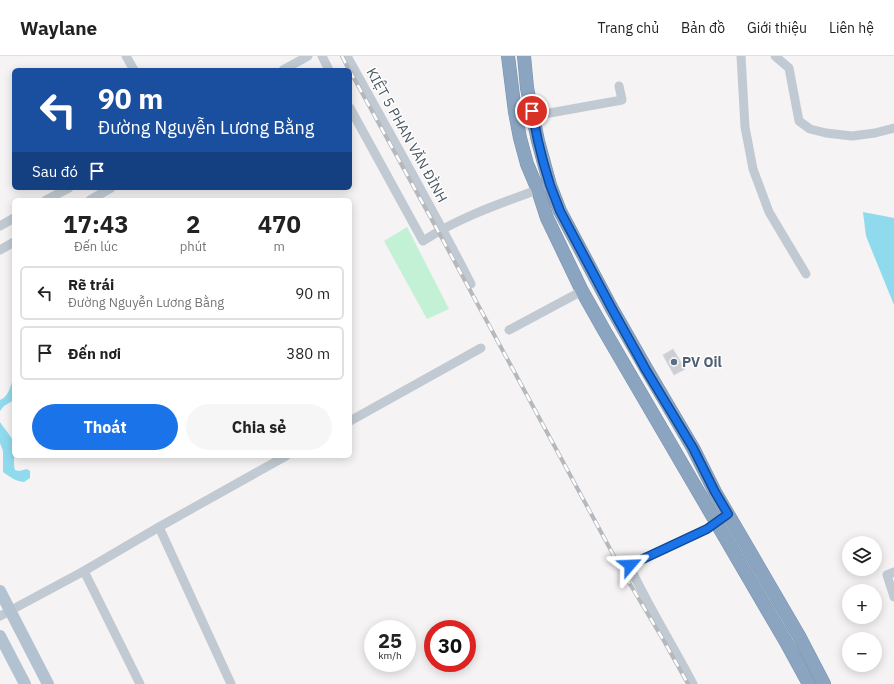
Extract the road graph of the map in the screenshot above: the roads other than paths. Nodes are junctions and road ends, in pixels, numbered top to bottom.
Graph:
1 (126, 56) edge
2 (308, 56) edge
3 (322, 56) edge
4 (347, 56) edge
5 (508, 56) edge
6 (524, 56) edge
7 (741, 56) edge
8 (775, 56) edge
9 (133, 68) edge
10 (287, 68) edge
11 (325, 68) edge
12 (620, 86) dead end
13 (352, 112) edge
14 (533, 116) junction
15 (894, 128) edge
16 (544, 187) junction
17 (65, 190) edge
18 (108, 190) edge
19 (50, 198) edge
20 (94, 198) edge
21 (12, 219) edge
22 (0, 226) edge
23 (443, 229) junction
24 (12, 243) edge
25 (0, 250) edge
26 (806, 274) dead end
27 (471, 284) dead end
28 (582, 291) junction
29 (510, 330) dead end
30 (481, 348) dead end
31 (352, 420) edge
32 (282, 458) edge
33 (728, 514) junction
34 (716, 522) junction
35 (159, 527) junction
36 (84, 571) junction
37 (890, 574) edge
38 (0, 591) edge
39 (894, 597) edge
40 (5, 613) edge
41 (0, 636) edge
42 (25, 684) edge
43 (48, 684) edge
44 (140, 684) edge
45 (231, 684) edge
46 (693, 684) edge
47 (809, 684) edge
48 (824, 684) edge

1 - 9 street
2 - 10 street
3 - 11 street
4 - 23 street, KIỆT 5 PHAN VĂN ĐÌNH
5 - 16 highway
6 - 14 highway
7 - 26 street
8 - 15 street
12 - 14 street
13 - 23 street
14 - 16 highway
16 - 23 street
16 - 28 highway
16 - 33 highway
17 - 19 street
18 - 20 street
21 - 22 street
23 - 27 street, KIỆT 5 PHAN VĂN ĐÌNH
24 - 25 street
28 - 29 street
28 - 34 highway
30 - 31 street
32 - 35 street
33 - 34 street
33 - 48 highway
34 - 46 street
34 - 47 highway
35 - 36 street
35 - 45 street
36 - 40 street
36 - 44 street
37 - 39 street
38 - 40 main road
40 - 43 main road
41 - 42 main road

